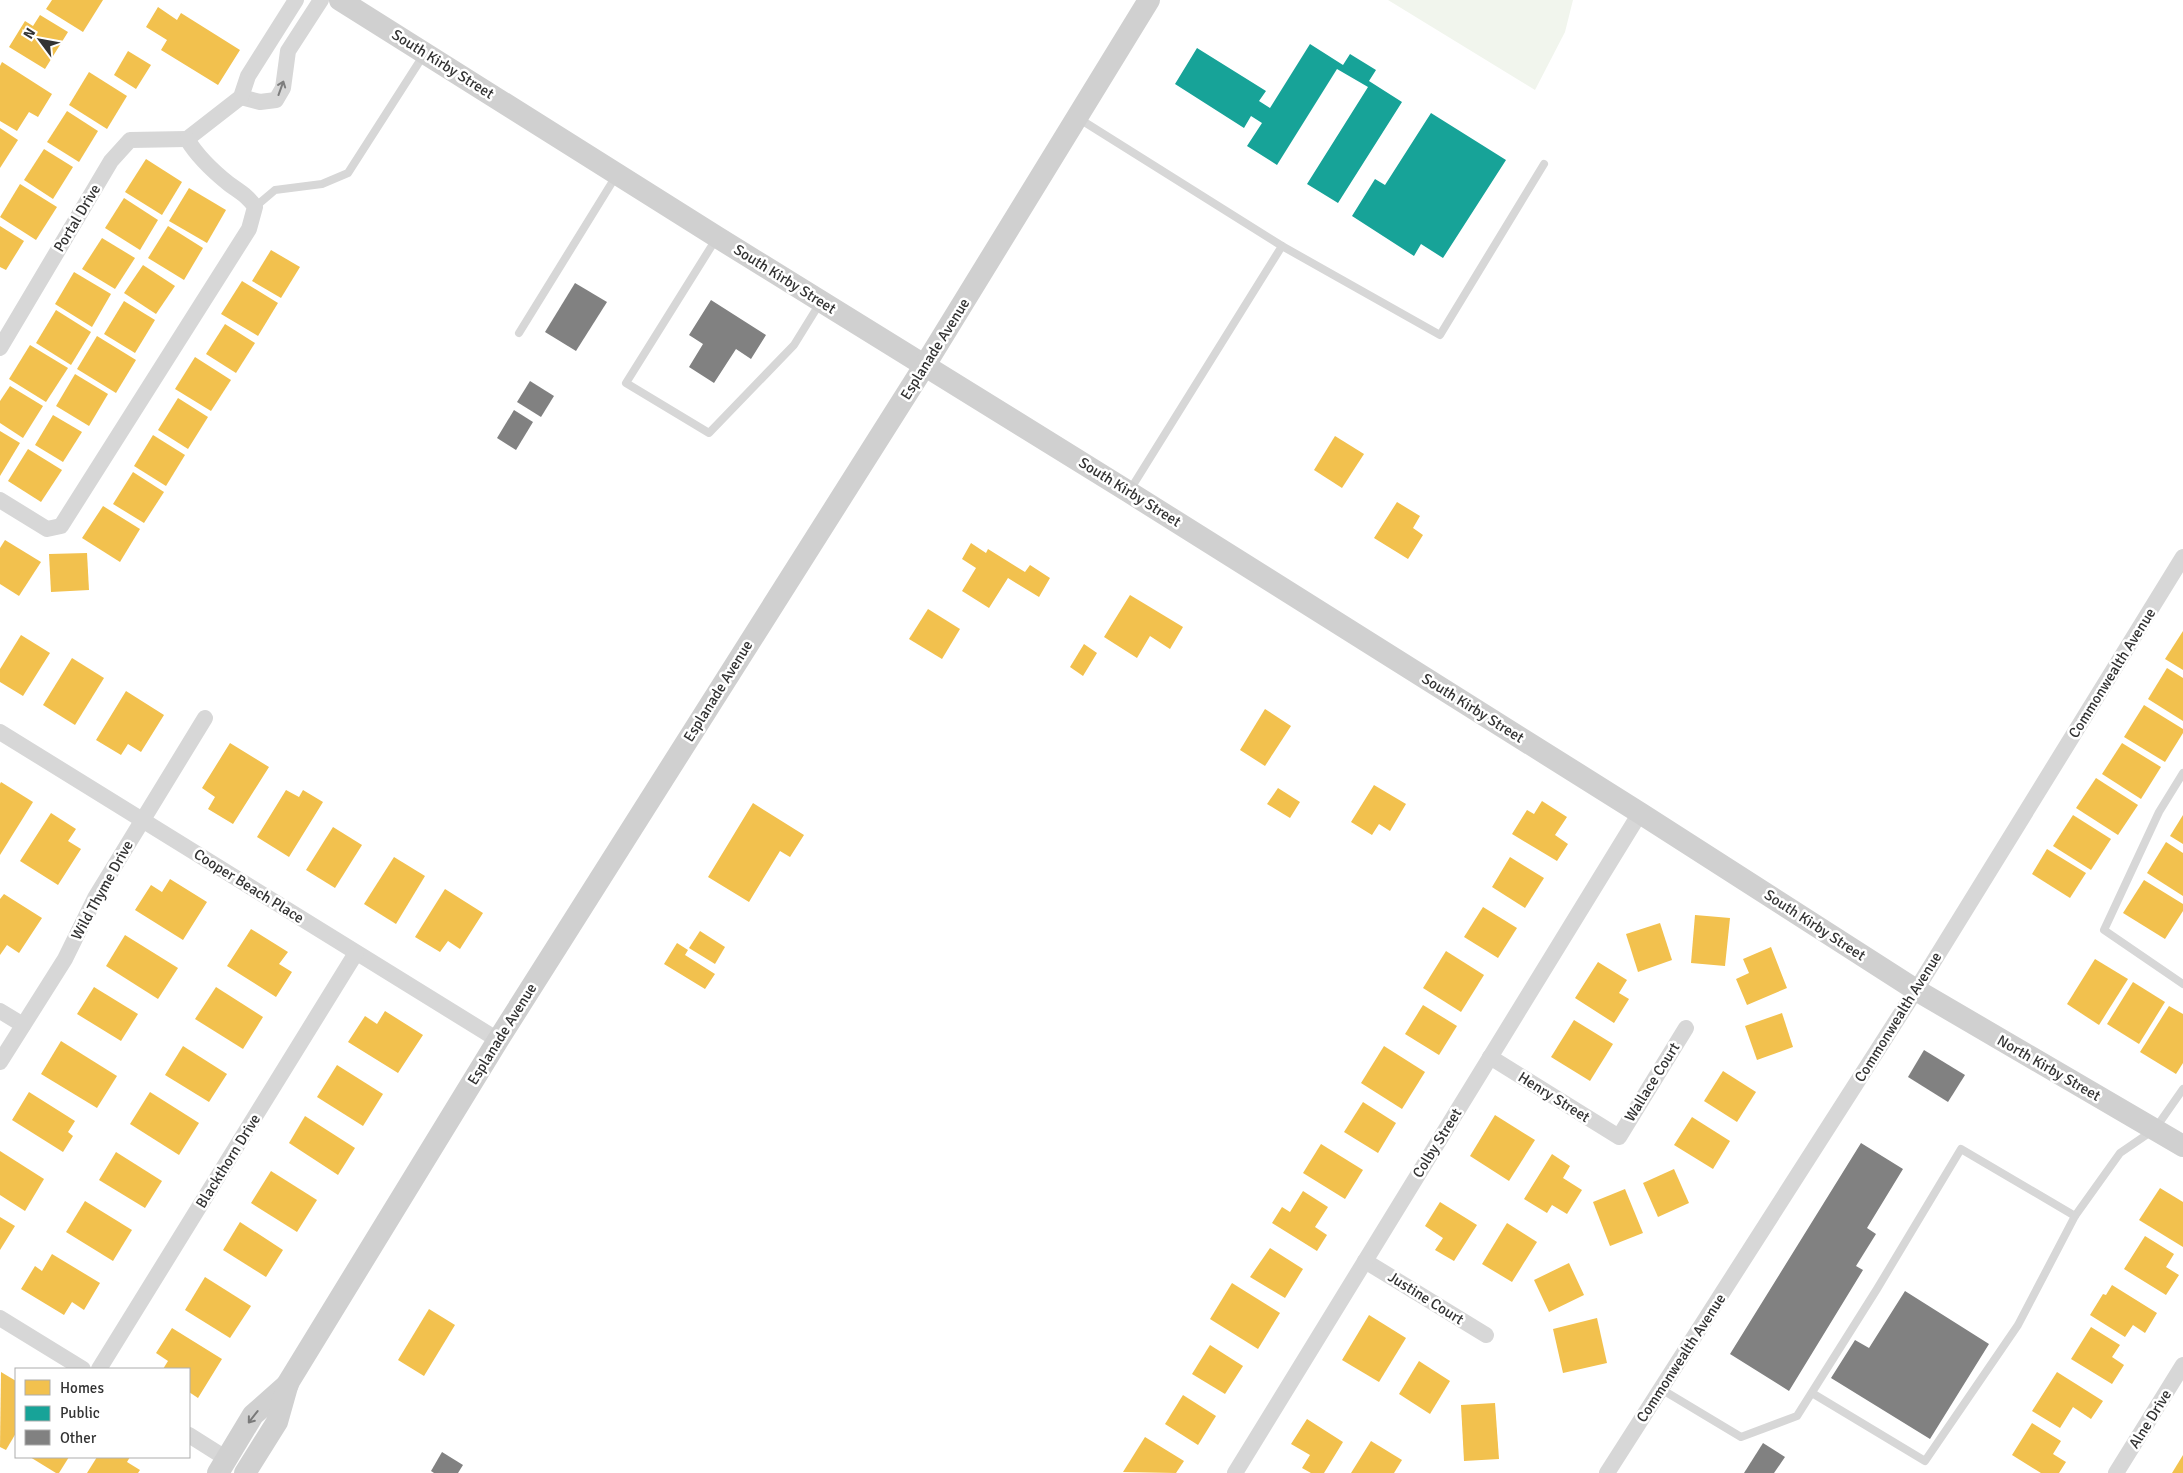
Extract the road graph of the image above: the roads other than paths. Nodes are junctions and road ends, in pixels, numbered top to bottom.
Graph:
1 (296, 0) edge
2 (321, 0) edge
3 (340, 0) edge
4 (1149, 0) edge
5 (426, 52) junction
6 (241, 97) junction
7 (1077, 118) junction
8 (187, 139) junction
9 (1544, 164) dead end
10 (617, 174) junction
11 (255, 207) junction
12 (717, 237) junction
13 (1282, 246) junction
14 (820, 301) junction
15 (519, 333) dead end
16 (0, 348) edge
17 (925, 365) junction
18 (1129, 492) junction
19 (0, 500) edge
20 (2183, 557) edge
21 (205, 718) dead end
22 (0, 732) edge
23 (2183, 773) edge
24 (1640, 813) junction
25 (142, 820) junction
26 (356, 953) junction
27 (2183, 984) edge
28 (1916, 990) junction
29 (0, 1011) edge
30 (23, 1025) junction
31 (1686, 1028) dead end
32 (498, 1040) junction
33 (1490, 1058) junction
34 (0, 1062) edge
35 (2183, 1089) edge
36 (2155, 1129) junction
37 (1619, 1137) joint
38 (2183, 1146) edge
39 (2074, 1216) junction
40 (1365, 1261) junction
41 (0, 1318) edge
42 (1486, 1335) dead end
43 (2183, 1365) edge
44 (81, 1368) edge
45 (100, 1368) edge
46 (288, 1383) junction
47 (1661, 1389) junction
48 (1812, 1393) junction
49 (190, 1436) edge
50 (222, 1466) edge
51 (245, 1473) edge
52 (1235, 1473) edge
53 (1607, 1473) edge
54 (2116, 1473) edge

1 - 6 street
6 -> 2 street
3 - 5 street, South Kirby Street
4 - 7 street, Esplanade Avenue
5 - 10 street, South Kirby Street
5 - 11 lane
6 - 8 street
7 - 13 lane
7 - 17 street, Esplanade Avenue
8 - 11 street
8 - 16 street, Portal Drive
9 - 13 lane
10 - 12 street, South Kirby Street
10 - 15 lane
11 - 19 street
12 - 14 street, South Kirby Street
12 - 14 lane
13 - 18 lane
14 - 17 street, South Kirby Street
17 - 18 street, South Kirby Street
17 - 32 street, Esplanade Avenue
18 - 24 street, South Kirby Street
20 - 28 street, Commonwealth Avenue
21 - 25 street, Wild Thyme Drive
22 - 25 street, Cooper Beach Place
23 - 27 lane
24 - 28 street, South Kirby Street
24 - 33 street, Colby Street
25 - 26 street, Cooper Beach Place
25 - 30 street, Wild Thyme Drive
26 - 32 street, Cooper Beach Place
26 - 45 street, Blackthorn Drive
28 - 36 street, North Kirby Street
28 - 47 street, Commonwealth Avenue
29 - 30 street
30 - 34 street, Wild Thyme Drive
31 - 37 street, Wallace Court
32 - 46 street, Esplanade Avenue
33 - 37 street, Henry Street
33 - 40 street, Colby Street
35 - 36 lane
36 - 38 street, North Kirby Street
36 - 39 lane
39 - 48 lane
39 - 48 lane
40 - 42 street, Justine Court
40 - 52 street, Colby Street
41 - 44 street
43 - 54 street, Alne Drive
46 -> 50 street, Esplanade Avenue
46 - 51 street, Esplanade Avenue
47 - 48 lane
47 - 53 street, Commonwealth Avenue
49 - 50 street

